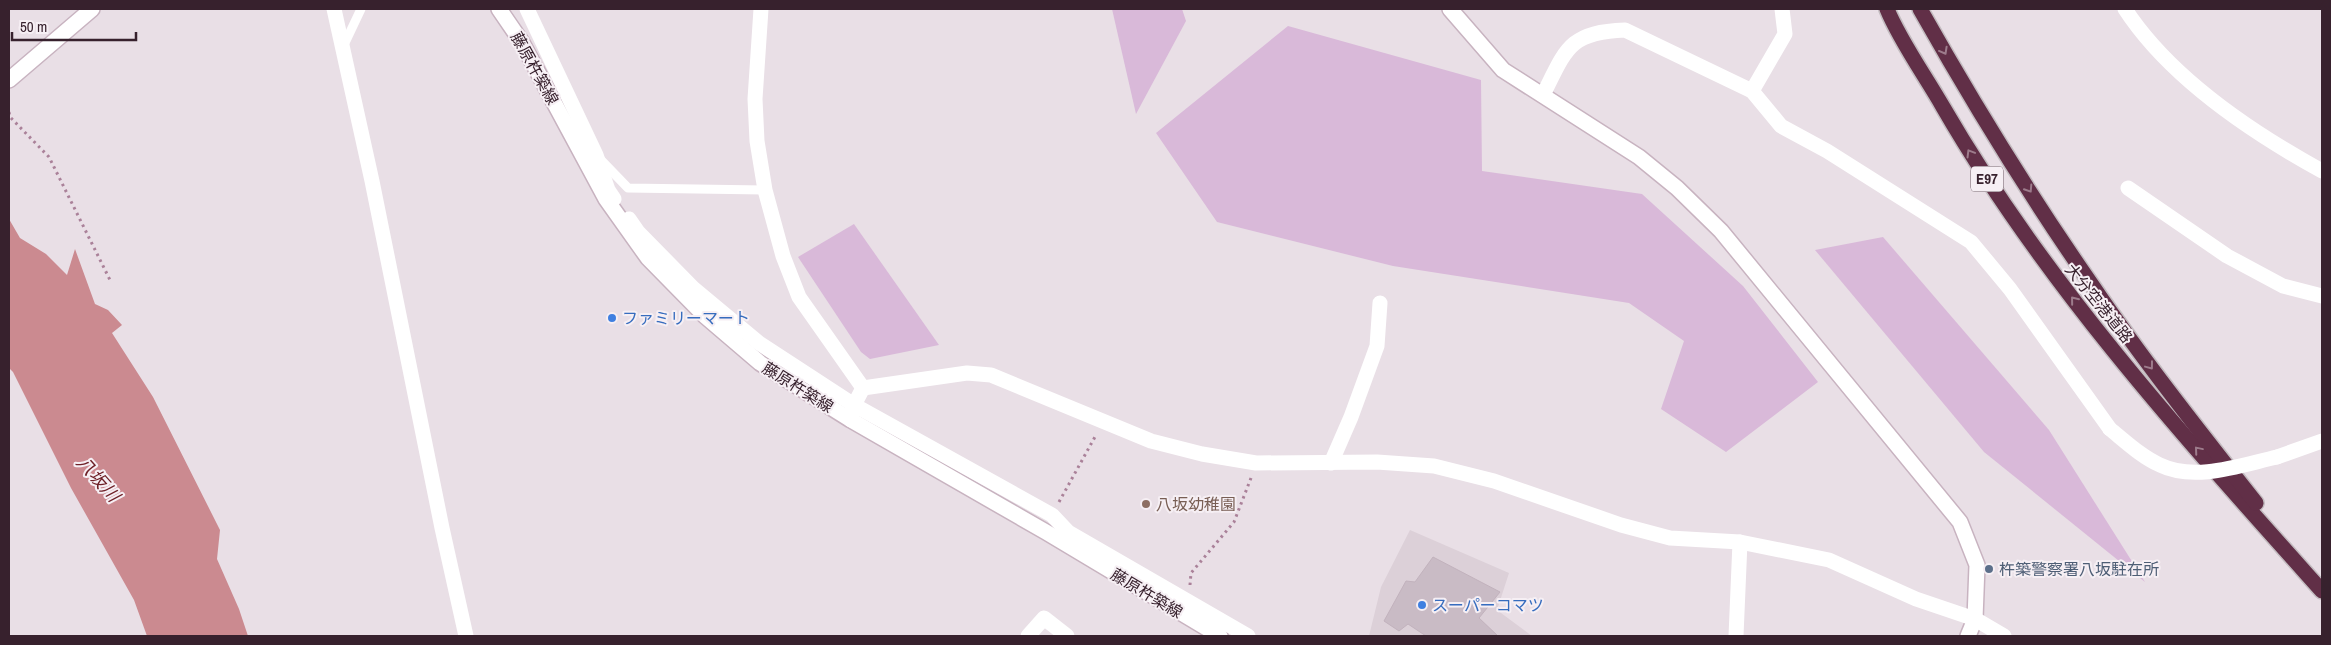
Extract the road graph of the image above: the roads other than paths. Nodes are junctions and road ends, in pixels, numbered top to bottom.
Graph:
1 (92, 9) edge
2 (334, 9) edge
3 (361, 9) edge
4 (499, 9) edge
5 (527, 9) edge
6 (761, 9) edge
7 (1782, 9) edge
8 (1887, 9) edge
9 (1920, 9) edge
10 (2125, 9) edge
11 (1454, 11) edge
12 (342, 48) junction
13 (9, 80) edge
14 (1752, 91) junction
15 (1543, 95) junction
16 (596, 155) junction
17 (2322, 171) edge
18 (2128, 188) dead end
19 (765, 190) junction
20 (2322, 296) edge
21 (1380, 303) dead end
22 (862, 388) junction
23 (853, 413) junction
24 (2322, 441) edge
25 (1331, 463) junction
26 (1740, 542) junction
27 (2322, 589) edge
28 (1975, 620) junction
29 (466, 636) edge
30 (1028, 636) edge
31 (1067, 636) edge
32 (1220, 636) edge
33 (1248, 636) edge
34 (1736, 636) edge
35 (1968, 636) edge
36 (2004, 636) edge

1 - 13 street
2 - 12 street
3 - 12 lane
4 - 23 street, 藤原杵築線
5 - 16 street
6 - 19 street
7 - 14 street
27 -> 8 highway, 大分空港道路 / E97
9 -> 27 highway, 大分空港道路 / E97
10 - 17 street
11 - 15 street
12 - 29 street
14 - 15 street
14 - 24 street, bridge
15 - 28 street
16 - 19 lane
16 - 23 street
18 - 20 street
19 - 22 street
21 - 25 street
22 - 23 street
22 - 25 street
23 - 32 street, 藤原杵築線
23 - 33 street
25 - 26 street
26 - 28 street
26 - 34 street
28 - 35 street
28 - 36 street
30 - 31 street

